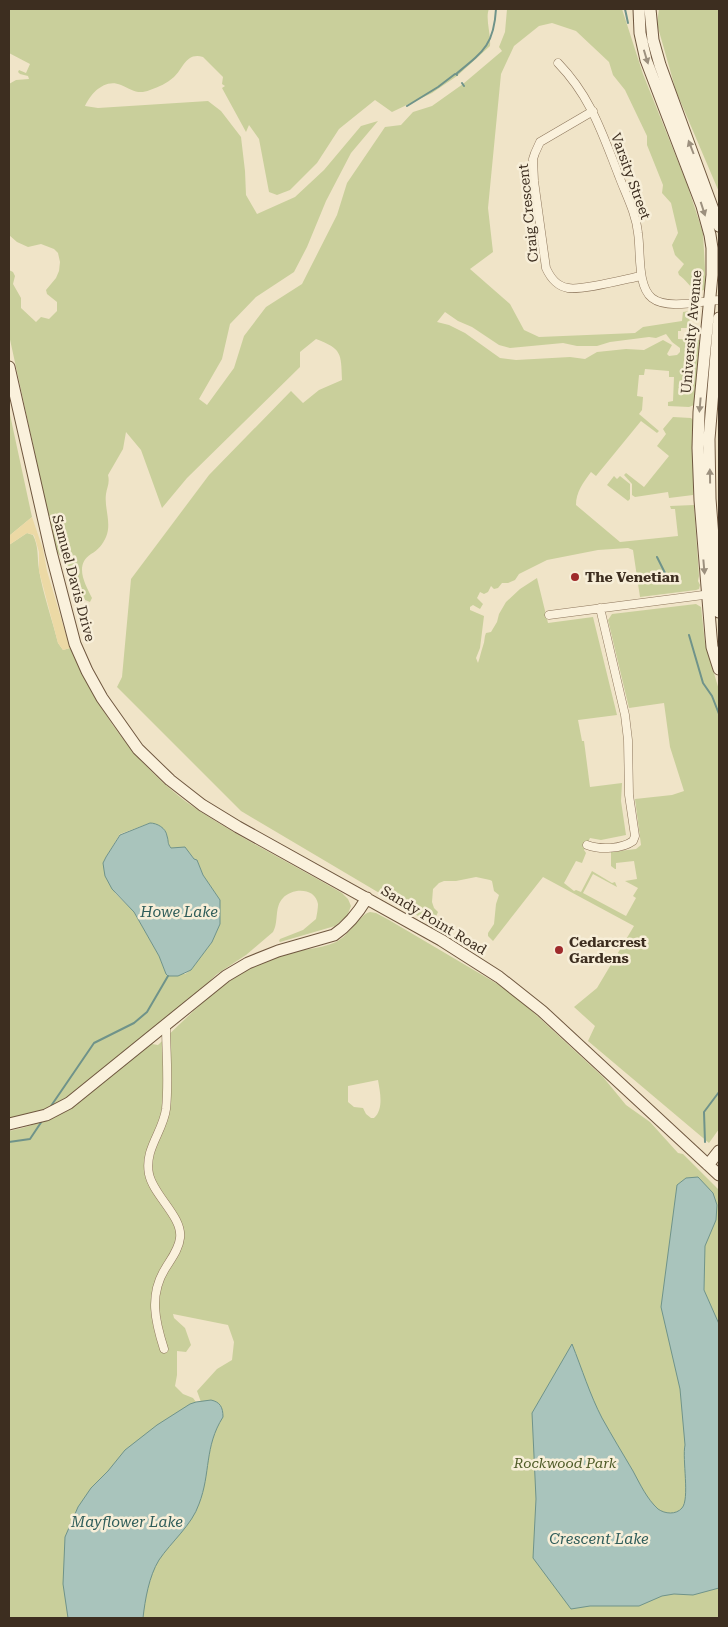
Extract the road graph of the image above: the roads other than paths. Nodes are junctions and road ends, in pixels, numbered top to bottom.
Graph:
1 (639, 9) edge
2 (650, 9) edge
3 (558, 63) dead end
4 (593, 111) junction
5 (719, 226) edge
6 (641, 276) junction
7 (714, 300) edge
8 (719, 318) edge
9 (9, 367) edge
10 (712, 594) junction
11 (600, 608) junction
12 (719, 612) edge
13 (549, 614) dead end
14 (719, 669) edge
15 (587, 845) dead end
16 (367, 898) junction
17 (166, 1025) junction
18 (9, 1124) edge
19 (719, 1151) edge
20 (716, 1170) edge
21 (164, 1349) dead end

1 -> 7 main road, University Avenue
5 -> 2 main road
3 - 4 street, Varsity Street
4 - 6 street, Varsity Street
4 - 6 street, Craig Crescent
6 - 7 street, Varsity Street
7 -> 10 main road, University Avenue
10 -> 8 main road, University Avenue
9 - 16 main road, Samuel Davis Drive
10 - 11 street
10 - 12 main road, University Avenue
10 - 14 main road, University Avenue
11 - 13 street
11 - 15 street
16 - 17 main road, Sandy Point Road
16 - 20 main road, Sandy Point Road
17 - 18 main road, Sandy Point Road
17 - 21 street
19 - 20 main road

